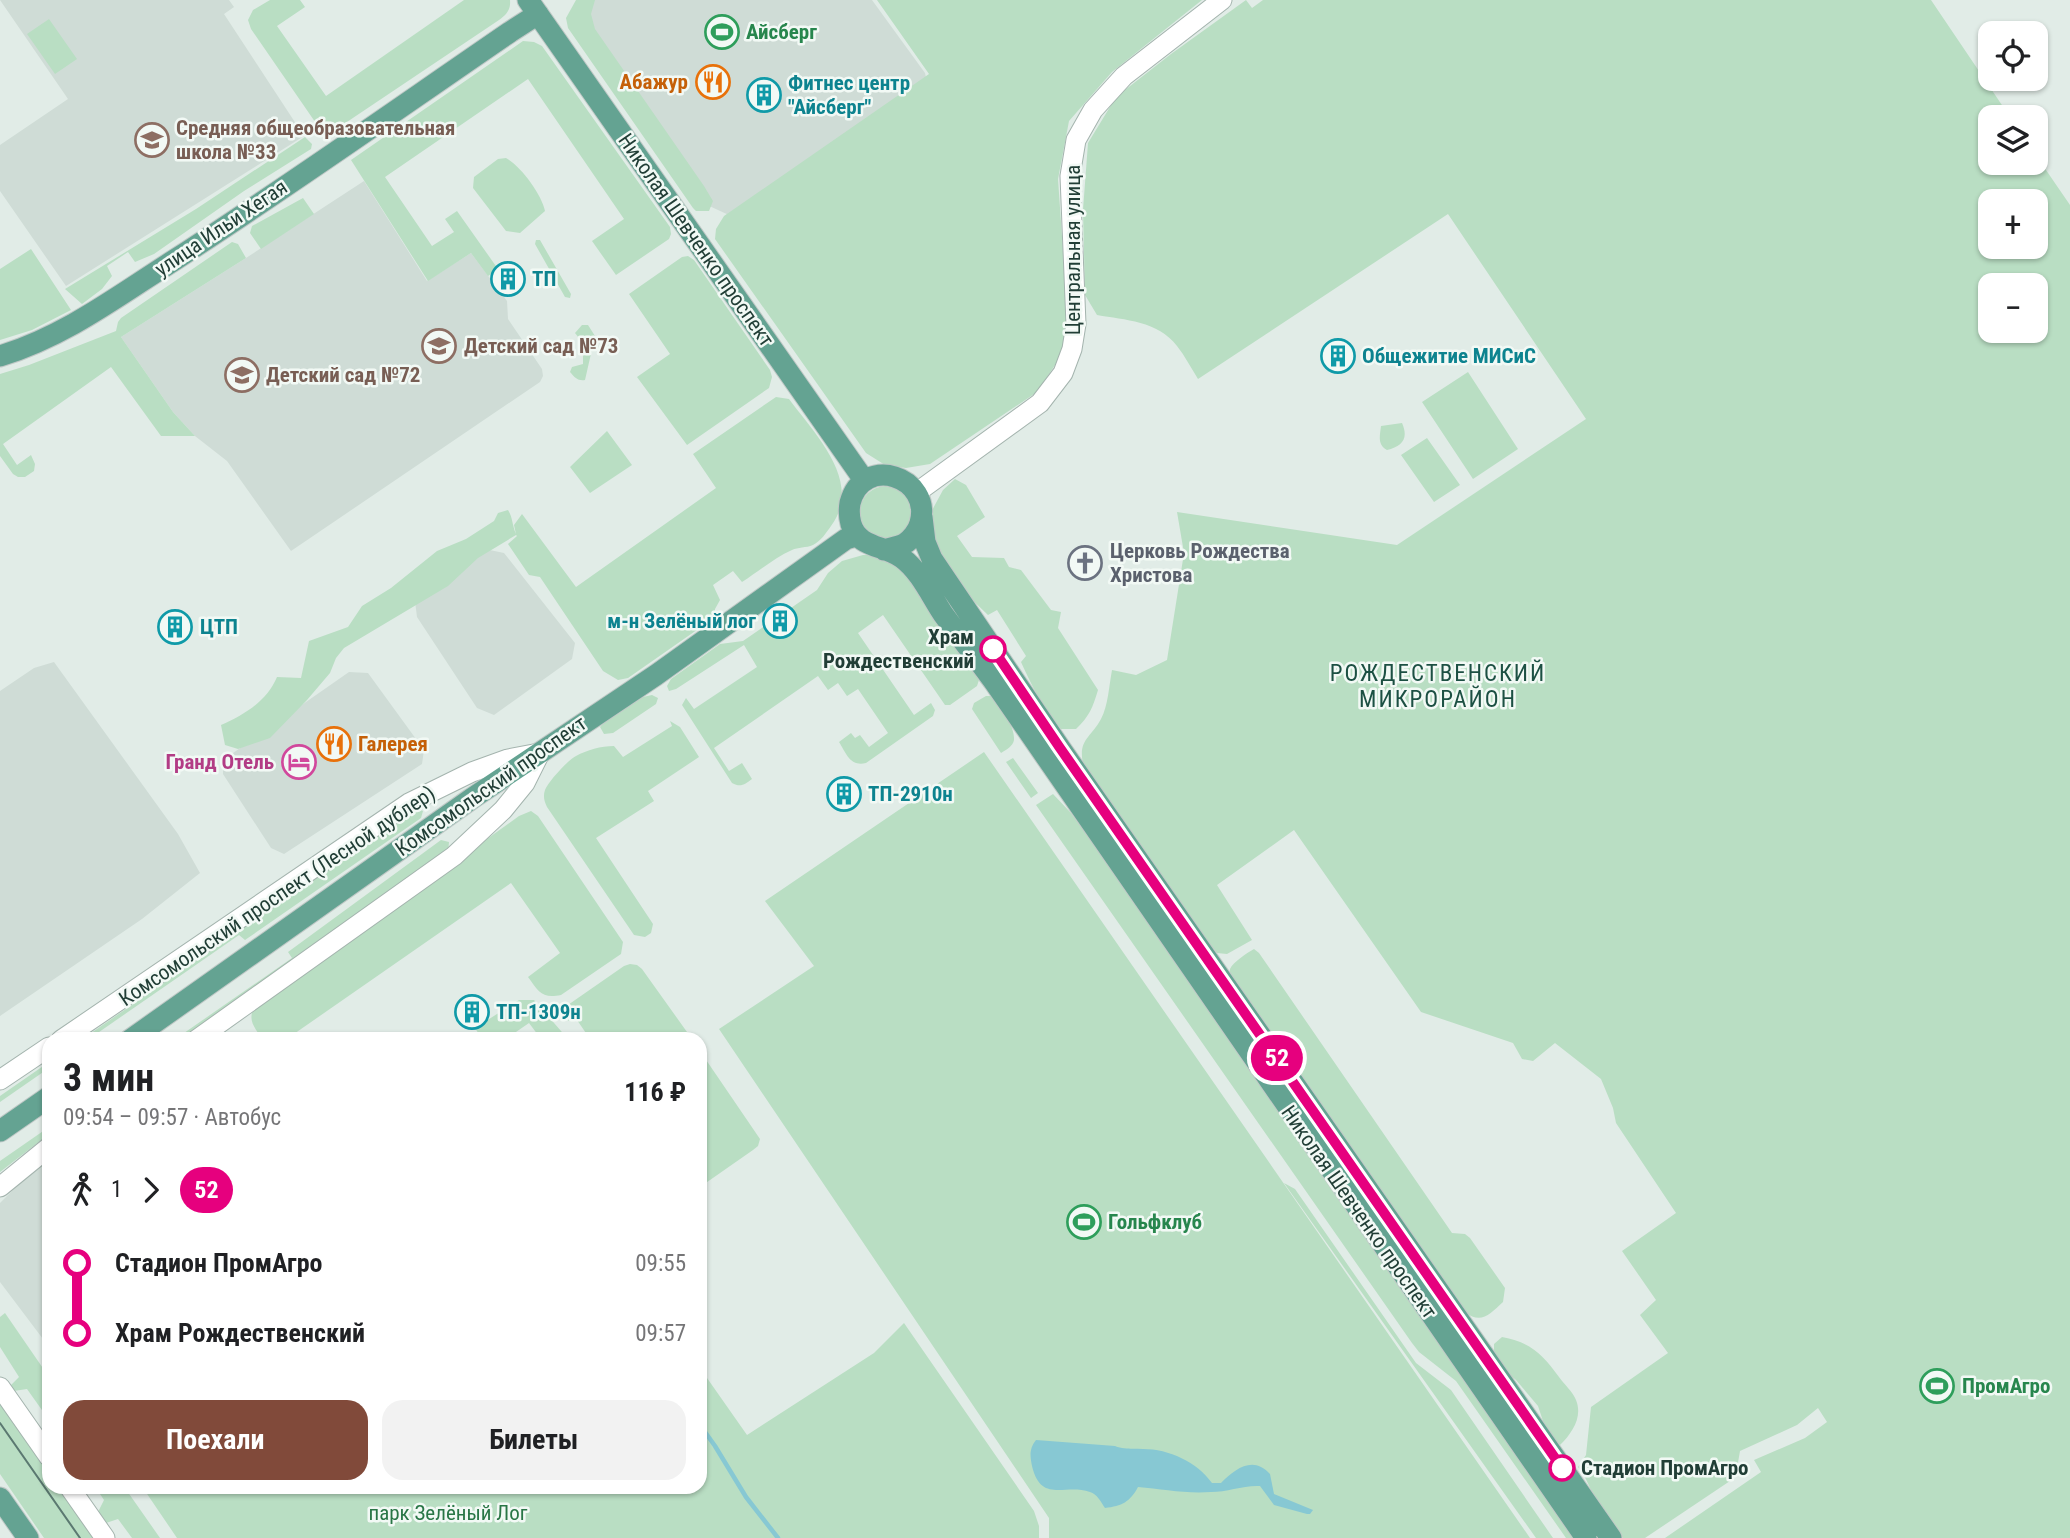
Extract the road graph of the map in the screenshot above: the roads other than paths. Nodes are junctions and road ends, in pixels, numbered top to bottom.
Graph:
1 (1222, 0) edge
2 (533, 7) edge
3 (0, 356) edge
4 (864, 480) junction
5 (916, 493) junction
6 (922, 517) junction
7 (856, 536) junction
8 (884, 550) junction
9 (540, 753) junction
10 (73, 1032) edge
11 (141, 1032) edge
12 (207, 1032) edge
13 (42, 1052) edge
14 (0, 1080) edge
15 (42, 1102) edge
16 (0, 1131) edge
17 (42, 1153) edge
18 (0, 1187) edge
19 (1463, 1342) junction
20 (0, 1387) edge
21 (42, 1447) edge
22 (74, 1494) edge
23 (0, 1498) edge
24 (28, 1538) edge
25 (105, 1538) edge
26 (1586, 1538) edge
27 (1611, 1538) edge

1 - 5 street, Центральная улица
2 - 3 main road, улица Ильи Хегая
2 - 4 main road, Николая Шевченко проспект
4 - 5 main road
4 - 7 main road
5 - 6 main road
6 - 8 main road
6 - 19 main road, Николая Шевченко проспект
7 - 8 main road
7 - 9 main road, Комсомольский проспект
8 - 19 main road, Николая Шевченко проспект
9 - 10 street, Комсомольский проспект (Лесной дублер)
9 - 11 main road, Комсомольский проспект
9 - 12 street
13 - 14 street
15 - 16 main road
17 - 18 street
19 - 26 main road, Николая Шевченко проспект
19 - 27 main road, Николая Шевченко проспект
20 - 21 street
22 - 25 street
23 - 24 main road

